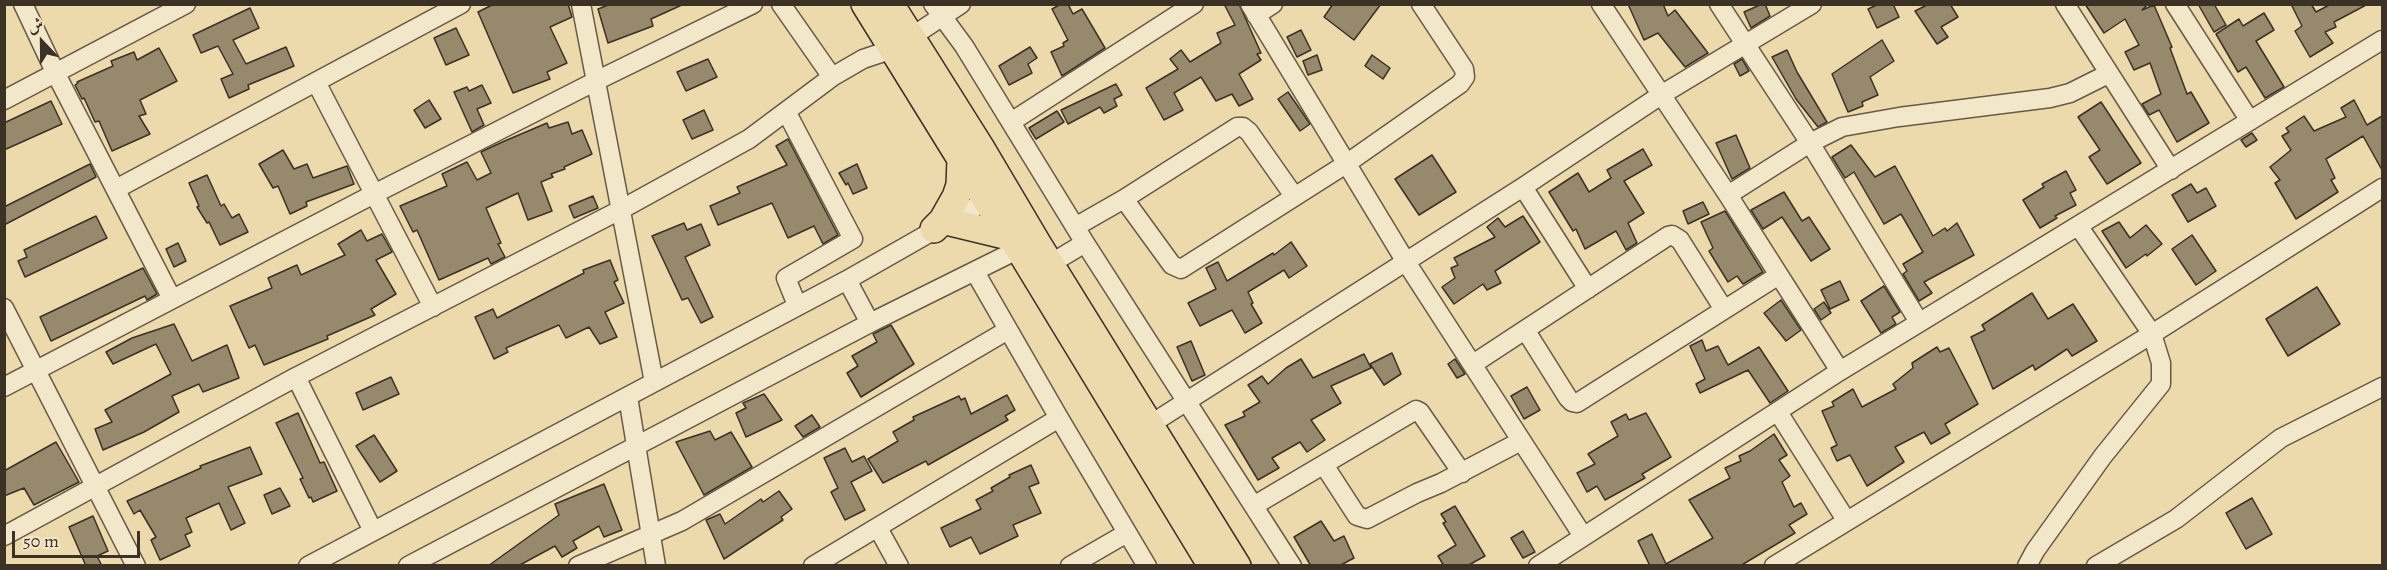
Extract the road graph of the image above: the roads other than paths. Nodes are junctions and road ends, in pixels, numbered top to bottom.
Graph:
1 (23, 4) edge
2 (186, 4) edge
3 (462, 4) edge
4 (581, 4) edge
5 (753, 4) edge
6 (781, 4) edge
7 (865, 4) edge
8 (890, 4) edge
9 (961, 4) edge
10 (1194, 4) edge
11 (1273, 4) edge
12 (1421, 4) edge
13 (1601, 4) edge
14 (1719, 4) edge
15 (1812, 4) edge
16 (2065, 4) edge
17 (2175, 4) edge
18 (1253, 10) edge
19 (937, 11) edge
20 (2382, 40) edge
21 (902, 43) junction
22 (1745, 45) junction
23 (56, 74) junction
24 (2108, 74) junction
25 (832, 77) junction
26 (598, 80) junction
27 (316, 82) junction
28 (1660, 95) junction
29 (4, 100) edge
30 (787, 113) junction
31 (1011, 122) junction
32 (2250, 122) junction
33 (1810, 143) junction
34 (961, 159) junction
35 (1346, 164) junction
36 (2171, 170) junction
37 (1523, 187) junction
38 (116, 189) junction
39 (2382, 189) edge
40 (374, 194) junction
41 (996, 195) junction
42 (1728, 195) junction
43 (1294, 196) junction
44 (1124, 199) junction
45 (622, 210) junction
46 (942, 225) junction
47 (1075, 227) junction
48 (2079, 227) junction
49 (1015, 243) junction
50 (1084, 243) junction
51 (1406, 262) junction
52 (1050, 264) junction
53 (975, 272) junction
54 (1779, 275) junction
55 (847, 280) junction
56 (1588, 289) junction
57 (172, 299) junction
58 (797, 305) junction
59 (433, 307) junction
60 (4, 308) edge
61 (1723, 308) junction
62 (1919, 322) junction
63 (870, 323) junction
64 (1008, 330) junction
65 (1526, 331) junction
66 (2152, 334) junction
67 (1473, 364) junction
68 (37, 371) junction
69 (1840, 371) junction
70 (296, 378) junction
71 (654, 382) junction
72 (4, 387) edge
73 (2382, 387) edge
74 (628, 397) junction
75 (1185, 402) junction
76 (1778, 412) junction
77 (1059, 418) junction
78 (1151, 424) junction
79 (1521, 441) junction
80 (636, 445) junction
81 (1324, 465) junction
82 (1462, 473) junction
83 (96, 487) junction
84 (1255, 505) junction
85 (1846, 520) junction
86 (878, 528) junction
87 (373, 531) junction
88 (1127, 532) junction
89 (652, 535) junction
90 (4, 536) edge
91 (1583, 536) junction
92 (429, 561) edge
93 (136, 566) edge
94 (308, 566) edge
95 (408, 566) edge
96 (579, 566) edge
97 (656, 566) edge
98 (813, 566) edge
99 (899, 566) edge
100 (1070, 566) edge
101 (1147, 566) edge
102 (1212, 566) edge
103 (1237, 566) edge
104 (1292, 566) edge
105 (1538, 566) edge
106 (1774, 566) edge
107 (2027, 566) edge
108 (2096, 566) edge

1 - 23 street
2 - 23 street
3 - 27 street
4 - 26 street
5 - 26 street
6 - 25 street
7 - 21 highway
8 - 21 highway
9 - 19 street
10 - 31 street
11 - 18 street
12 - 35 street
13 - 28 street
14 - 22 street
15 - 22 street
16 - 24 street
17 - 32 street
18 - 35 street
19 - 21 street
19 - 31 street
20 - 32 street
21 - 25 street
21 - 34 highway
21 - 41 highway
22 - 28 street
22 - 33 street
23 - 29 street
23 - 38 street
24 - 33 street
24 - 36 street
25 - 30 street
26 - 40 street
26 - 45 street
27 - 38 street
27 - 40 street
28 - 37 street
28 - 42 street
30 - 45 street
30 - 58 street
31 - 47 street
32 - 36 street
33 - 42 street
33 - 62 street
34 - 41 highway
34 - 46 highway
35 - 43 street
35 - 51 street
36 - 48 street
37 - 51 street
37 - 56 street
38 - 57 street
39 - 66 street
40 - 57 street
40 - 59 street
41 - 46 street
41 - 49 highway
41 - 52 highway
42 - 54 street
43 - 44 street
43 - 44 street
44 - 47 street
45 - 59 street
45 - 71 street
46 - 49 highway
46 - 55 street
47 - 50 street
48 - 62 street
48 - 66 street
49 - 53 street
49 - 102 highway
50 - 52 street
50 - 75 street
51 - 67 street
51 - 75 street
52 - 78 highway
53 - 63 street
53 - 64 street
54 - 61 street
54 - 69 street
55 - 58 street
55 - 63 street
56 - 61 street
56 - 65 street
57 - 68 street
58 - 71 street
59 - 70 street
60 - 68 street
61 - 65 street
62 - 69 street
63 - 80 street
64 - 77 street
64 - 89 street
65 - 67 street
66 - 85 street
66 - 107 street
67 - 79 street
68 - 72 street
68 - 83 street
69 - 76 street
70 - 83 street
70 - 87 street
71 - 74 street
73 - 108 street
74 - 80 street
74 - 87 street
75 - 78 street
75 - 84 street
76 - 85 street
76 - 91 street
77 - 86 street
77 - 88 street
78 - 103 highway
79 - 82 street
79 - 91 street
80 - 89 street
80 - 92 street
81 - 82 street
81 - 82 street
81 - 84 street
83 - 90 street
83 - 93 street
84 - 104 street
85 - 106 street
86 - 98 street
86 - 99 street
87 - 94 street
88 - 100 street
88 - 101 street
89 - 96 street
89 - 97 street
91 - 105 street
92 - 95 street

